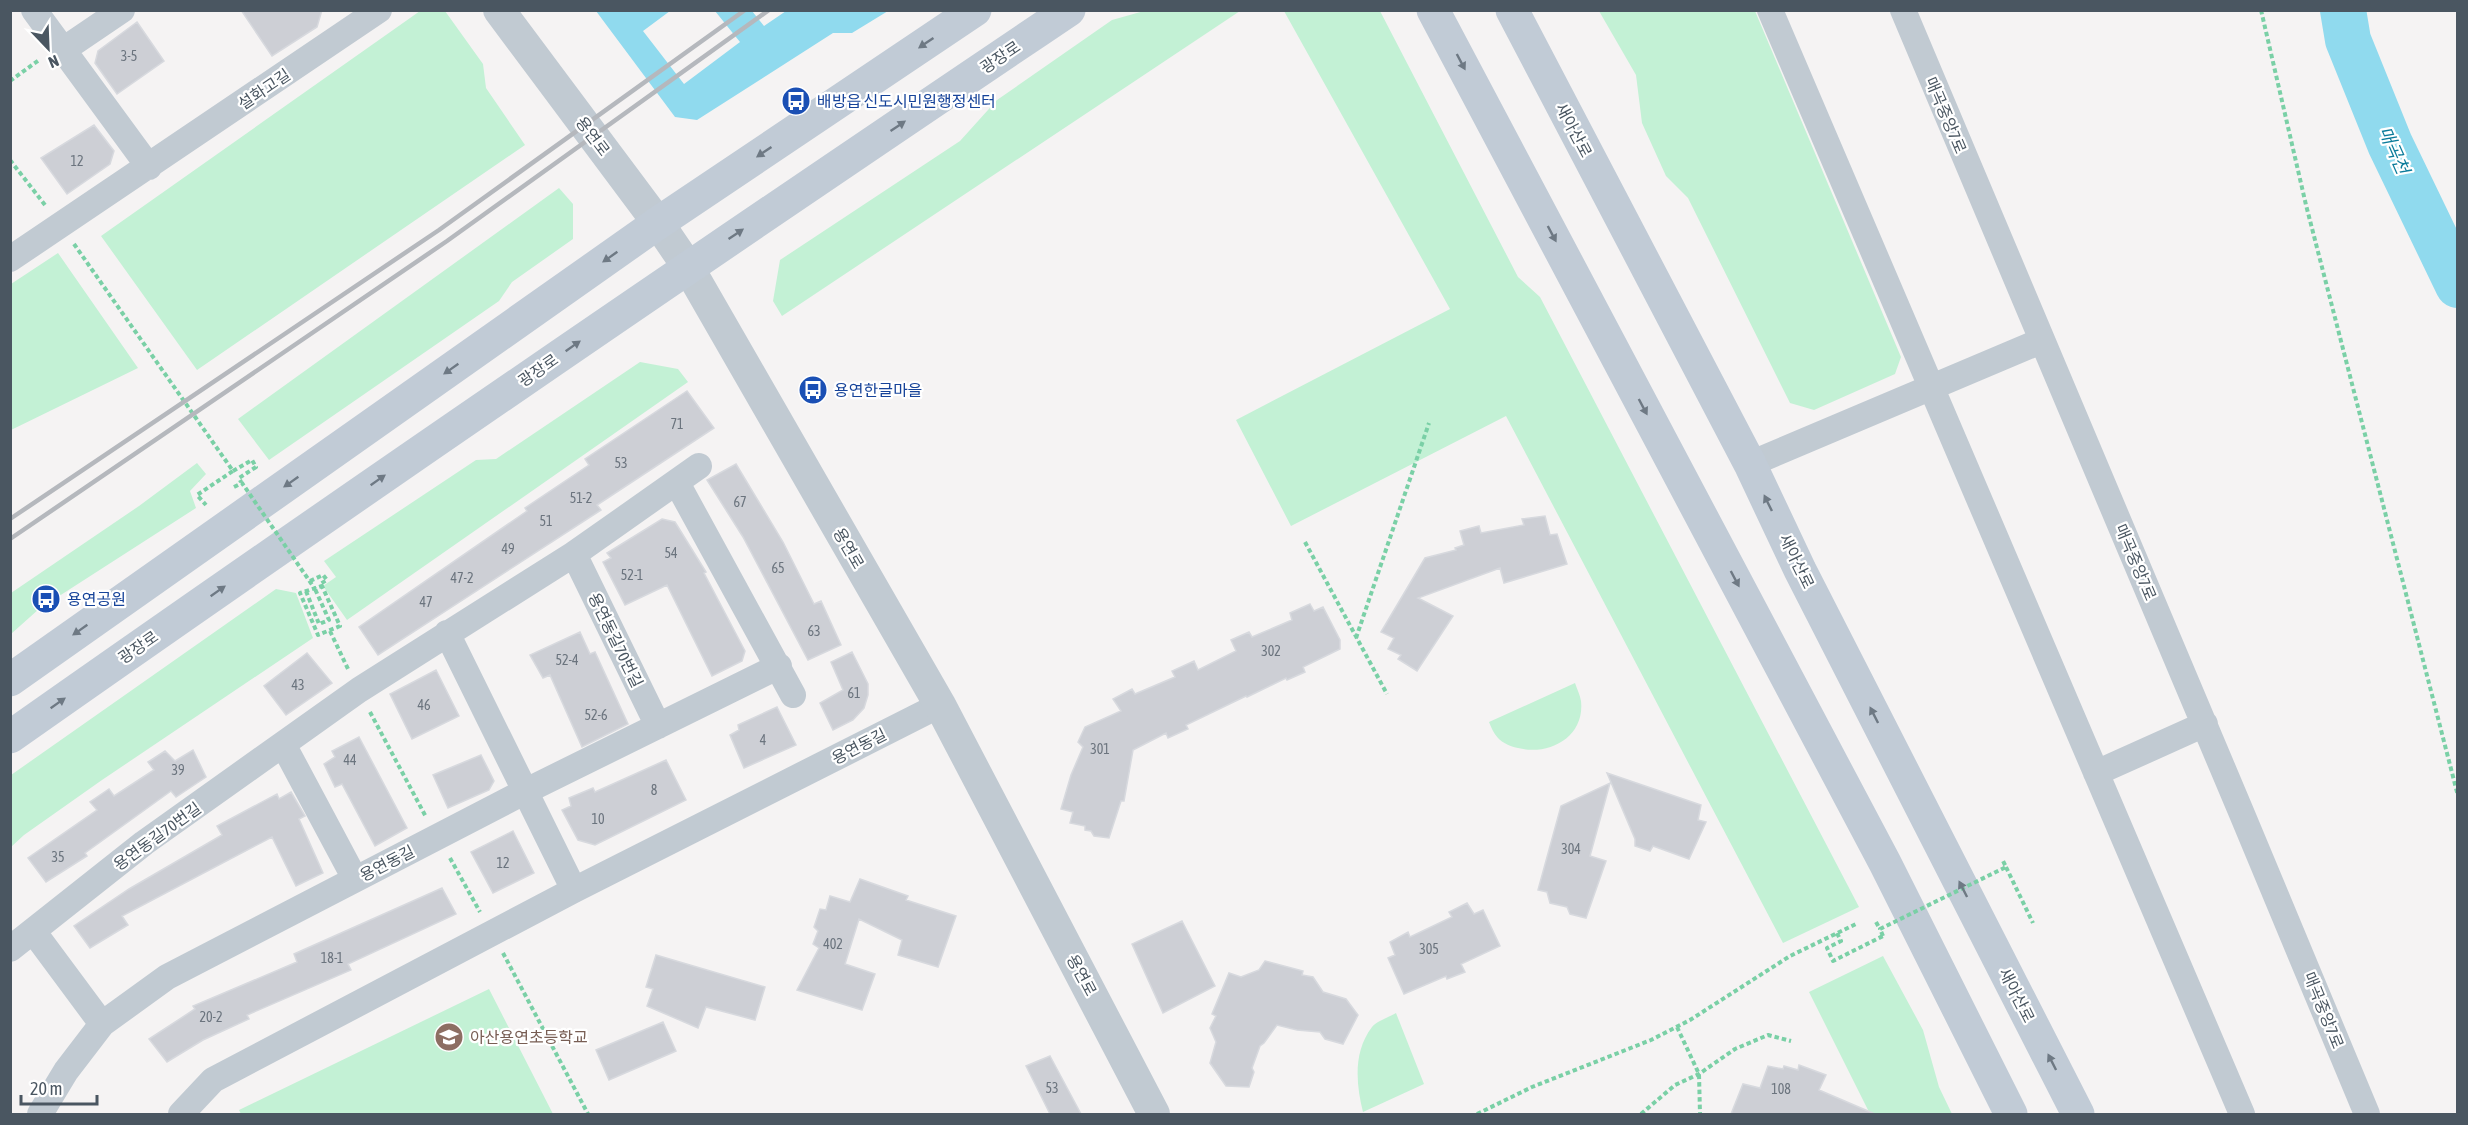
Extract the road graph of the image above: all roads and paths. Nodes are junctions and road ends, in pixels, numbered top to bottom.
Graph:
1 (34, 10) edge
2 (122, 10) edge
3 (379, 10) edge
4 (499, 10) edge
5 (975, 10) edge
6 (1069, 10) edge
7 (1433, 10) edge
8 (1512, 10) edge
9 (1770, 10) edge
10 (1903, 10) edge
11 (2261, 10) edge
12 (351, 19) edge
13 (63, 50) junction
14 (39, 60) dead end
15 (10, 81) edge
16 (10, 160) edge
17 (149, 167) junction
18 (45, 206) dead end
19 (658, 224) junction
20 (71, 239) dead end
21 (10, 260) edge
22 (687, 267) junction
23 (2041, 341) junction
24 (1931, 389) junction
25 (1429, 423) dead end
26 (1750, 464) junction
27 (699, 466) dead end
28 (233, 471) junction
29 (250, 472) dead end
30 (677, 483) junction
31 (225, 493) dead end
32 (215, 500) dead end
33 (1305, 542) dead end
34 (574, 555) junction
35 (310, 581) junction
36 (322, 586) junction
37 (306, 591) junction
38 (330, 631) junction
39 (447, 633) junction
40 (1356, 638) junction
41 (778, 666) junction
42 (352, 678) dead end
43 (10, 680) edge
44 (1387, 694) dead end
45 (794, 695) dead end
46 (940, 705) junction
47 (369, 711) dead end
48 (2205, 724) junction
49 (658, 726) junction
50 (10, 737) edge
51 (284, 746) junction
52 (2096, 773) junction
53 (524, 792) junction
54 (2457, 796) edge
55 (431, 825) dead end
56 (448, 856) dead end
57 (2002, 859) dead end
58 (2006, 867) junction
59 (355, 879) junction
60 (574, 890) junction
61 (481, 912) dead end
62 (1876, 922) dead end
63 (2033, 923) dead end
64 (1856, 924) dead end
65 (1880, 930) junction
66 (33, 931) junction
67 (1837, 933) junction
68 (10, 949) edge
69 (503, 953) dead end
70 (102, 1024) junction
71 (1677, 1027) junction
72 (1791, 1041) dead end
73 (1699, 1074) junction
74 (40, 1114) edge
75 (181, 1114) edge
76 (588, 1114) edge
77 (1154, 1114) edge
78 (1477, 1114) edge
79 (1641, 1114) edge
80 (1700, 1114) edge
81 (2011, 1114) edge
82 (2078, 1114) edge
83 (2242, 1114) edge
84 (2367, 1114) edge

1 - 13 street
2 - 13 street
3 - 12 street, 설화고길
4 - 19 street, 용연로
5 -> 19 main road
22 -> 6 main road, 광장로
7 -> 81 main road
8 - 26 main road, 새아산로
9 - 24 street
10 - 23 street, 매곡중앙7로
11 - 54 path
12 - 17 street, 설화고길
13 - 17 street
14 - 15 path
16 - 18 path
17 - 21 street, 설화고길
19 - 22 street, 용연로
19 -> 43 main road
20 - 28 path
22 - 46 street, 용연로
50 -> 22 main road, 광장로
23 - 24 street
23 - 48 street, 매곡중앙7로
24 - 26 street
24 - 52 street
25 - 40 path
82 -> 26 main road, 새아산로
27 - 30 street, 용연동길70번길
28 - 29 path
28 - 32 path
30 - 34 street, 용연동길70번길
30 - 41 street
31 - 35 path, bridge
33 - 40 path
34 - 39 street, 용연동길70번길
34 - 49 street, 용연동길70번길
35 - 36 path
35 - 37 path
36 - 37 path
36 - 38 path
37 - 38 path
38 - 42 path
39 - 51 street, 용연동길70번길
39 - 53 street
40 - 44 path
41 - 45 street
41 - 49 street, 용연동길
46 - 60 street, 용연동길
46 - 77 street, 용연로
47 - 55 path
48 - 52 street
48 - 84 street, 매곡중앙7로
49 - 53 street, 용연동길
51 - 59 street
51 - 66 street, 용연동길70번길
52 - 83 street
53 - 59 street, 용연동길
53 - 60 street
56 - 61 path
57 - 58 path, bridge
58 - 63 path
58 - 65 path, bridge
59 - 70 street, 용연동길
60 - 75 street, 용연동길
62 - 65 path, bridge
64 - 67 path
65 - 67 path
66 - 68 street, 용연동길70번길
66 - 70 street
67 - 71 path
69 - 76 path
70 - 74 street, 용연동길
71 - 73 path
71 - 78 path
72 - 73 path
73 - 79 path
73 - 80 path

